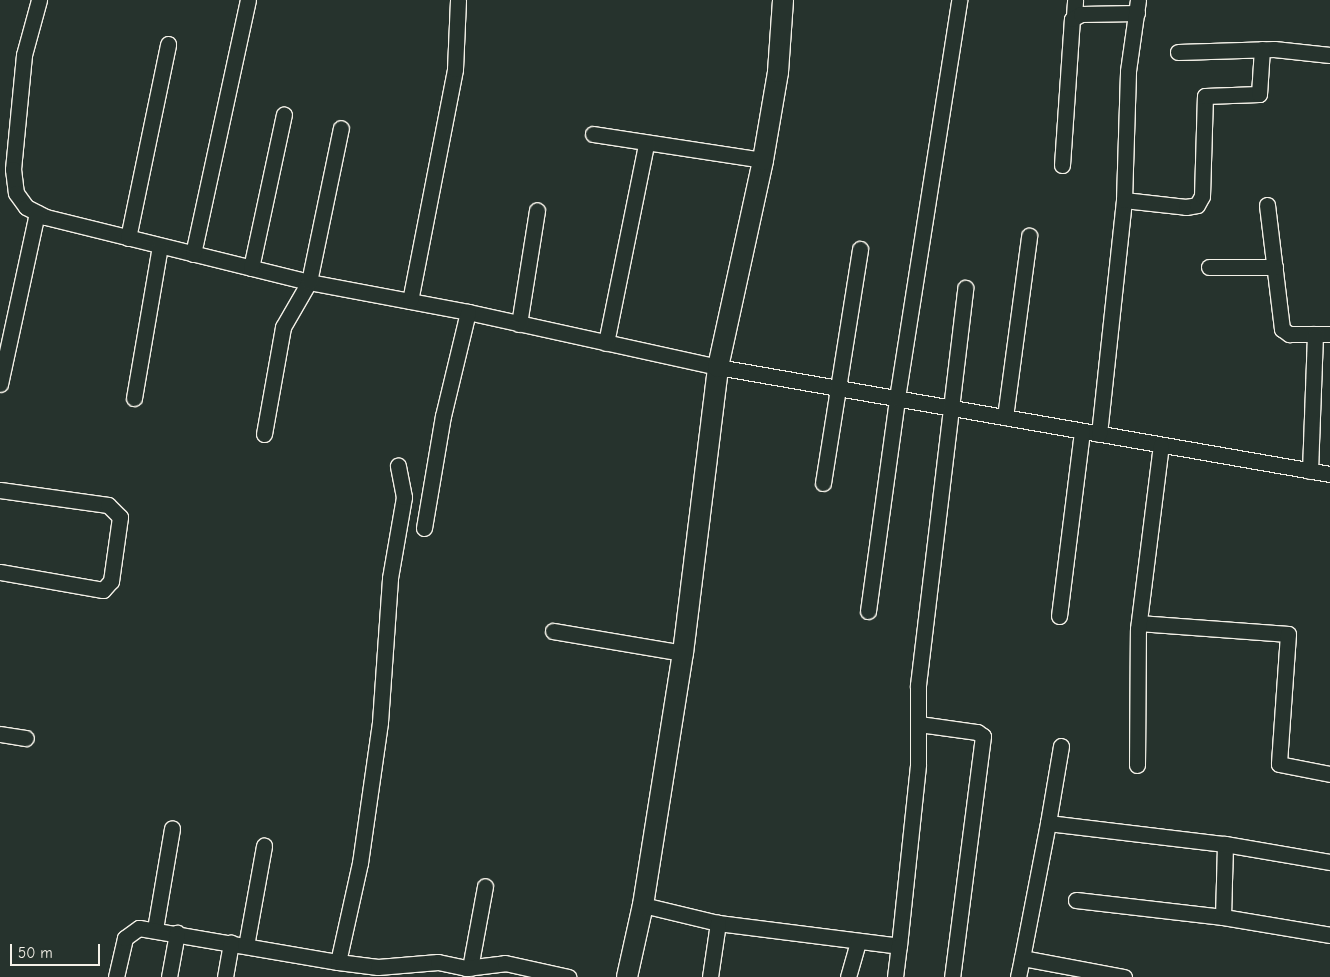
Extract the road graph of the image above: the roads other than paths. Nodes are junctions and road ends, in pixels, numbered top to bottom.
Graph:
1 (39, 0) edge
2 (248, 0) edge
3 (458, 0) edge
4 (783, 0) edge
5 (959, 0) edge
6 (1075, 0) edge
7 (1138, 6) edge
8 (1074, 16) junction
9 (168, 44) dead end
10 (1262, 49) junction
11 (1178, 52) dead end
12 (1330, 55) edge
13 (284, 114) dead end
14 (341, 128) dead end
15 (593, 134) dead end
16 (646, 144) junction
17 (763, 160) junction
18 (1062, 165) dead end
19 (6, 168) edge
20 (1124, 200) junction
21 (1267, 205) dead end
22 (537, 210) dead end
23 (37, 213) junction
24 (1030, 236) dead end
25 (128, 238) junction
26 (160, 246) junction
27 (860, 249) dead end
28 (193, 254) junction
29 (1274, 267) junction
30 (250, 268) junction
31 (1209, 268) dead end
32 (309, 282) junction
33 (965, 288) dead end
34 (410, 301) junction
35 (468, 312) junction
36 (520, 324) junction
37 (1323, 334) edge
38 (606, 343) junction
39 (718, 367) junction
40 (0, 384) edge
41 (839, 388) junction
42 (134, 398) dead end
43 (897, 398) junction
44 (950, 408) junction
45 (1005, 417) junction
46 (1082, 431) junction
47 (264, 434) dead end
48 (1099, 434) junction
49 (1161, 445) junction
50 (398, 466) dead end
51 (1310, 471) junction
52 (1330, 474) edge
53 (823, 483) dead end
54 (0, 490) edge
55 (424, 528) dead end
56 (0, 572) edge
57 (868, 610) dead end
58 (1059, 616) dead end
59 (1139, 623) junction
60 (553, 630) dead end
61 (683, 653) junction
62 (919, 724) junction
63 (0, 734) edge
64 (26, 738) dead end
65 (1061, 746) dead end
66 (1137, 764) dead end
67 (1330, 774) edge
68 (1048, 823) junction
69 (172, 828) dead end
70 (1225, 844) junction
71 (264, 846) dead end
72 (1330, 862) edge
73 (485, 886) dead end
74 (1076, 900) dead end
75 (643, 905) junction
76 (1223, 917) junction
77 (718, 923) junction
78 (155, 929) junction
79 (177, 933) junction
80 (1330, 935) edge
81 (858, 941) junction
82 (238, 945) junction
83 (899, 946) junction
84 (1022, 958) junction
85 (338, 962) junction
86 (467, 971) edge
87 (1082, 974) edge
88 (116, 977) edge
89 (169, 977) edge
90 (225, 977) edge
91 (568, 977) edge
92 (627, 977) edge
93 (710, 977) edge
94 (848, 977) edge
95 (895, 977) edge
96 (952, 977) edge
97 (1018, 977) edge
98 (1124, 977) edge

1 - 19 street
2 - 28 street
3 - 34 street
4 - 17 main road
5 - 43 street
6 - 8 street
7 - 8 street
7 - 20 street
8 - 18 street
9 - 25 street
10 - 11 street
10 - 12 street
10 - 20 street
13 - 30 street
14 - 32 street
15 - 16 street
16 - 17 street
16 - 38 street
17 - 39 main road
19 - 23 street
20 - 48 street
21 - 29 street
22 - 36 street
23 - 25 street
23 - 40 street
24 - 45 street
25 - 26 street
26 - 28 street
26 - 42 street
27 - 41 street
28 - 30 street
29 - 31 street
29 - 37 street
30 - 32 street
32 - 34 street
32 - 47 street
33 - 44 street
34 - 35 street
35 - 36 street
35 - 55 street
36 - 38 street
37 - 51 street
38 - 39 street
39 - 41 street
39 - 61 main road
41 - 43 street
41 - 53 street
43 - 44 street
43 - 57 street
44 - 45 street
44 - 62 street
45 - 46 street
46 - 48 street
46 - 58 street
48 - 49 street
49 - 51 street
49 - 59 street
50 - 85 street
51 - 52 street
54 - 56 street
59 - 66 street
59 - 67 street
60 - 61 street
61 - 75 main road
62 - 83 street
62 - 96 street
63 - 64 street
65 - 68 street
68 - 70 street
68 - 84 street
69 - 78 street
70 - 72 street
70 - 76 street
71 - 82 street
73 - 86 street
74 - 76 street
75 - 77 street
75 - 92 main road
76 - 80 street
77 - 81 street
77 - 93 street
78 - 79 street
78 - 88 street
79 - 82 street
79 - 89 street
81 - 83 street
81 - 94 street
82 - 85 street
82 - 90 street
83 - 95 street
84 - 87 street
84 - 97 street
85 - 86 street
86 - 91 street
87 - 98 street

